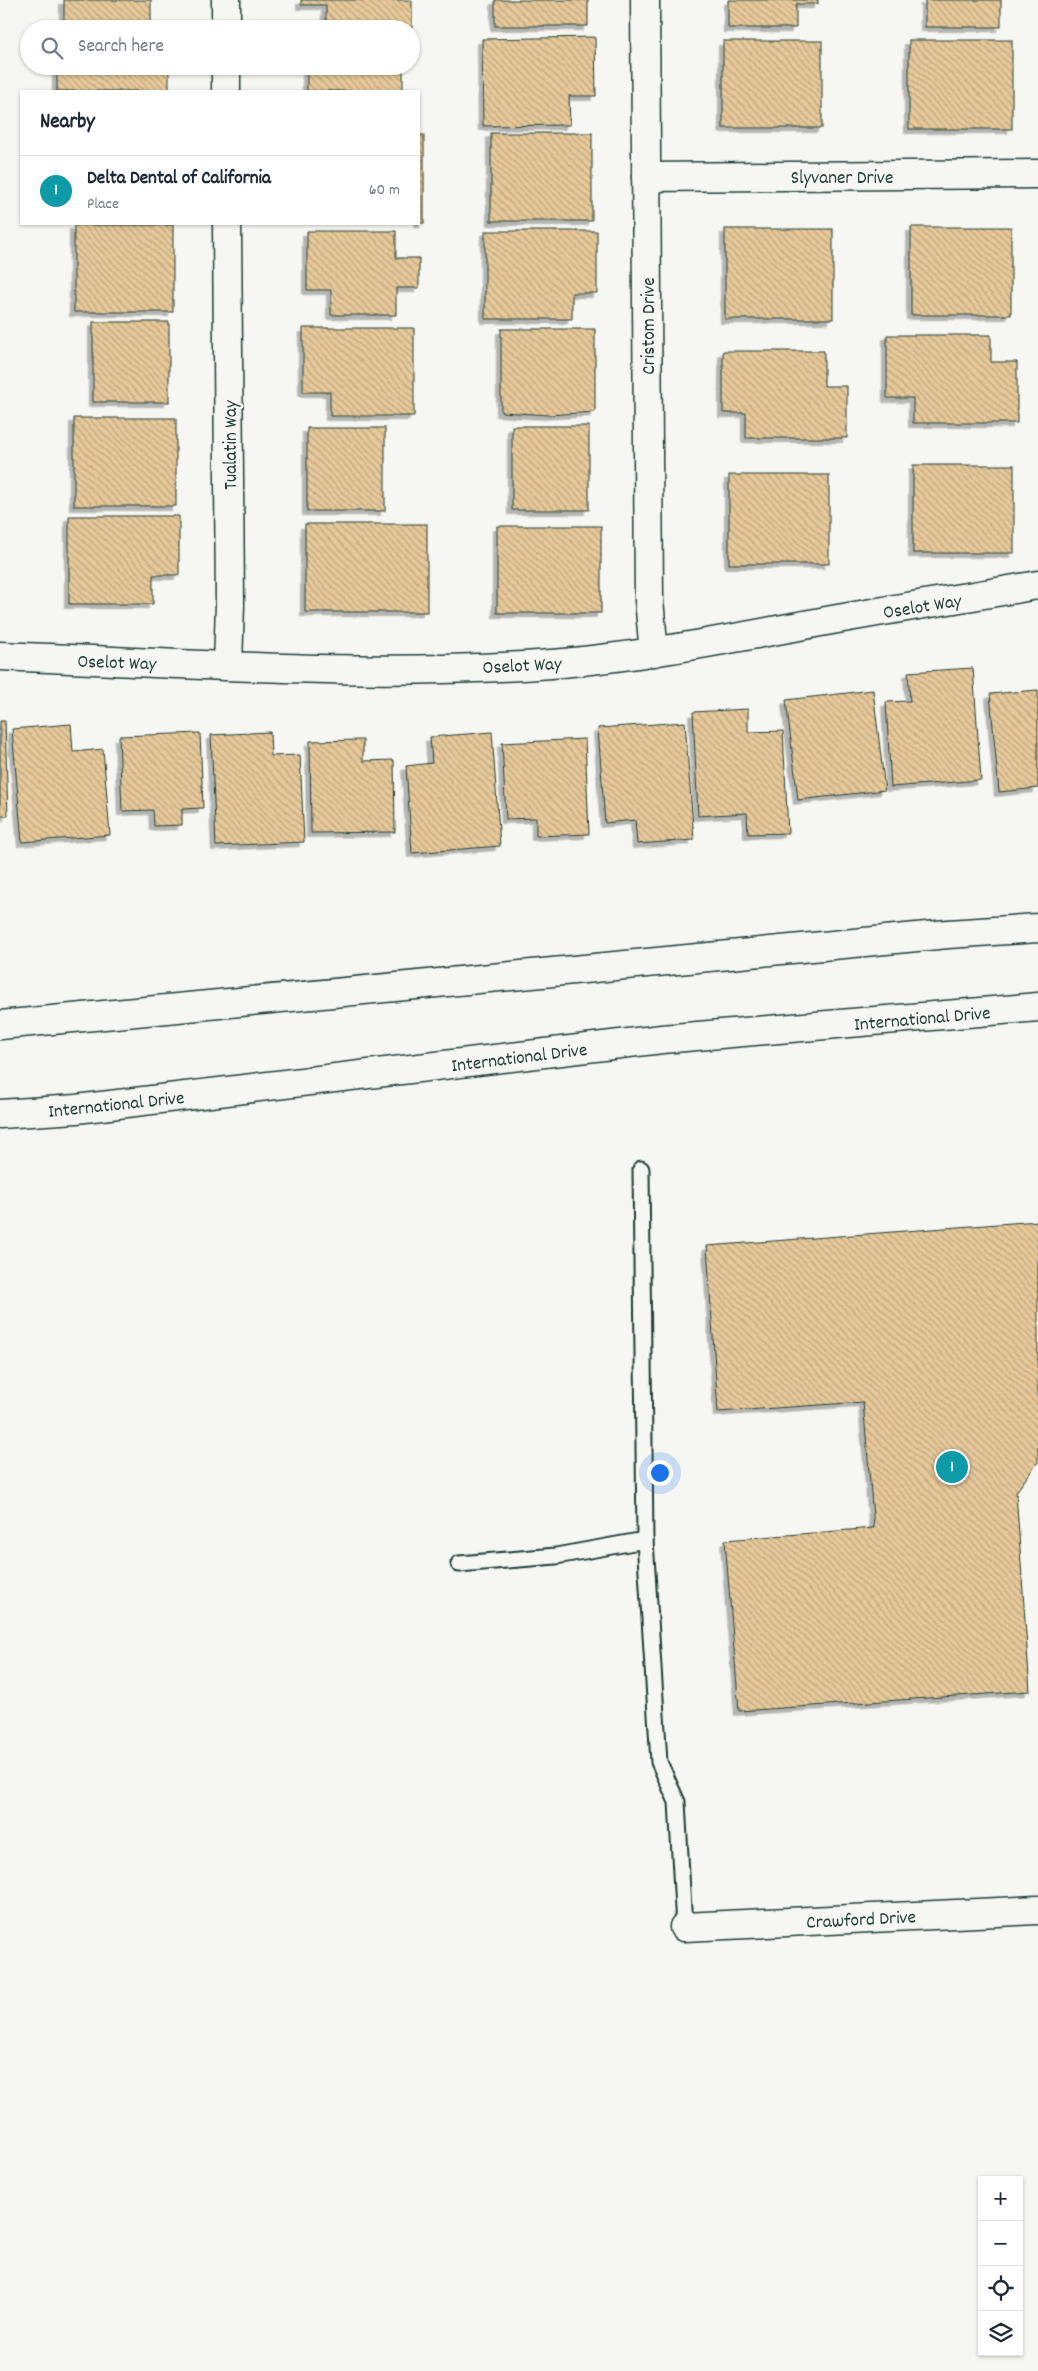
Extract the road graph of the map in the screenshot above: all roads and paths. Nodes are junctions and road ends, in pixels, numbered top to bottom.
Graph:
1 (226, 0) edge
2 (645, 0) edge
3 (226, 20) edge
4 (226, 75) edge
5 (226, 90) edge
6 (1038, 174) edge
7 (646, 177) junction
8 (227, 225) edge
9 (1038, 585) edge
10 (654, 652) junction
11 (0, 656) edge
12 (228, 665) junction
13 (1038, 928) edge
14 (1038, 1007) edge
15 (0, 1025) edge
16 (0, 1114) edge
17 (641, 1169) dead end
18 (645, 1540) junction
19 (458, 1564) dead end
20 (1038, 1910) edge
21 (684, 1927) joint

1 - 3 street
2 - 7 street, Cristom Drive
4 - 5 street
6 - 7 street, Slyvaner Drive
7 - 10 street, Cristom Drive
8 - 12 street, Tualatin Way
9 - 10 street, Oselot Way
10 - 12 street, Oselot Way
11 - 12 street, Oselot Way
13 - 15 street
14 - 16 street, International Drive
17 - 18 lane
18 - 19 lane
18 - 21 lane
20 - 21 street, Crawford Drive

